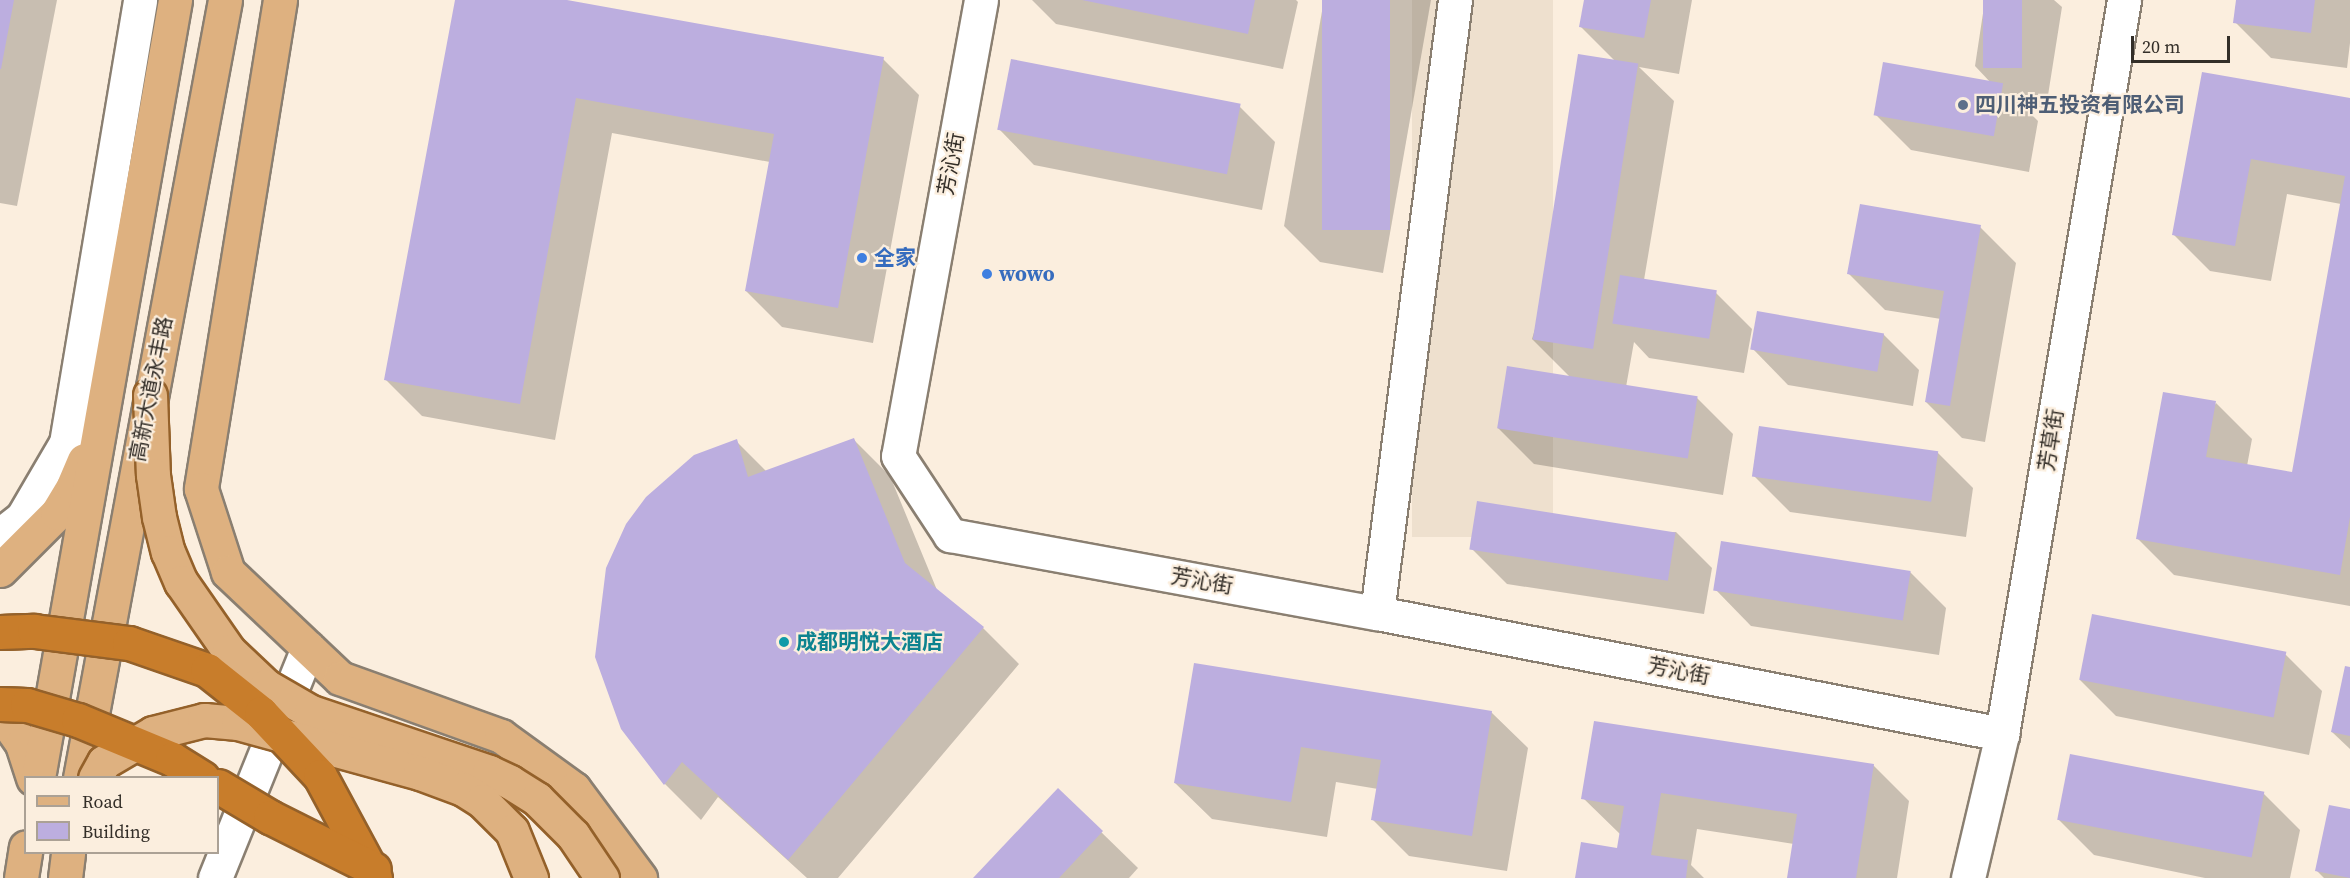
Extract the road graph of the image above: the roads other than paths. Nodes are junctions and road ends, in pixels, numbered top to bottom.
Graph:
1 (140, 0) edge
2 (174, 0) edge
3 (225, 0) edge
4 (279, 0) edge
5 (981, 0) edge
6 (1455, 0) edge
7 (2124, 0) edge
8 (150, 395) junction
9 (107, 396) junction
10 (0, 535) edge
11 (0, 570) edge
12 (1377, 613) junction
13 (0, 632) edge
14 (308, 648) junction
15 (0, 704) edge
16 (0, 712) edge
17 (2002, 734) junction
18 (35, 776) edge
19 (35, 776) edge
20 (80, 776) edge
21 (96, 776) edge
22 (201, 776) edge
23 (219, 787) edge
24 (25, 854) edge
25 (68, 854) edge
26 (21, 878) edge
27 (65, 878) edge
28 (215, 878) edge
29 (375, 878) edge
30 (392, 878) edge
31 (531, 878) edge
32 (602, 878) edge
33 (640, 878) edge
34 (1968, 878) edge

1 - 10 street
2 - 9 main road, 高新大道永丰路
3 - 8 main road, 高新大道永丰路
4 - 14 main road
5 - 12 street, 芳沁街
6 - 12 street
7 - 17 street, 芳草街
8 - 20 main road, 高新大道永丰路, bridge
8 - 32 main road, bridge
9 - 11 main road
9 - 18 main road, 高新大道永丰路, bridge
12 - 17 street, 芳沁街
13 - 29 highway, bridge
14 - 28 street
14 - 33 main road
15 - 22 highway, bridge
16 - 19 main road
17 - 34 street, 芳草街
21 - 31 main road, bridge
23 - 30 highway, bridge
24 - 26 main road
25 - 27 main road

